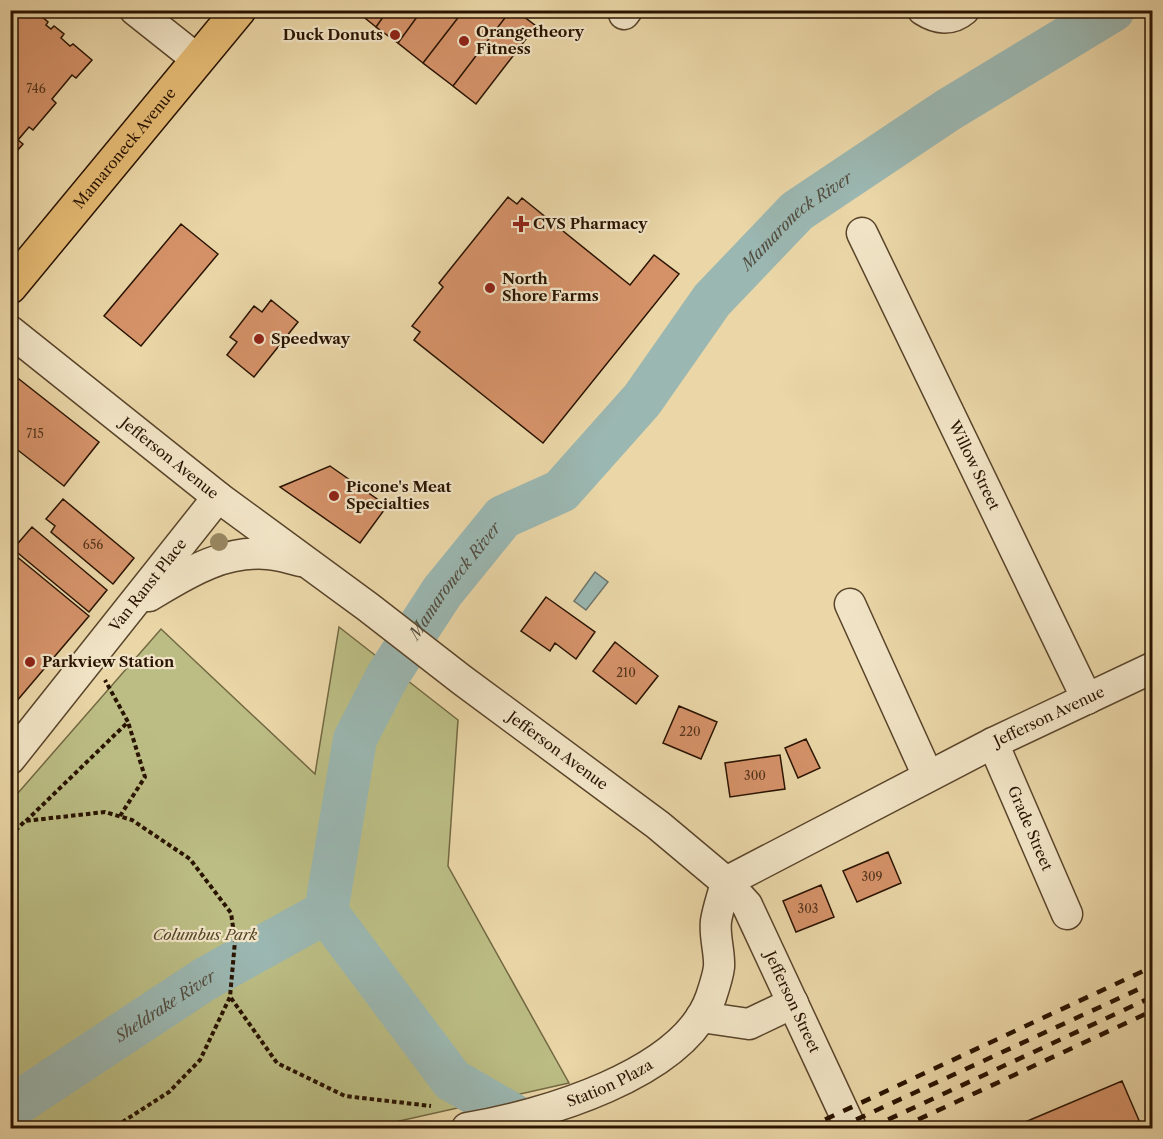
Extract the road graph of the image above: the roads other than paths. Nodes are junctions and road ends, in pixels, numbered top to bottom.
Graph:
1 (135, 10) edge
2 (239, 10) edge
3 (923, 10) edge
4 (964, 10) edge
5 (198, 60) junction
6 (862, 233) dead end
7 (10, 287) edge
8 (10, 332) edge
9 (218, 497) junction
10 (306, 562) junction
11 (850, 604) dead end
12 (132, 608) junction
13 (1152, 668) edge
14 (1087, 699) junction
15 (993, 743) junction
16 (10, 759) edge
17 (928, 776) junction
18 (726, 882) junction
19 (1067, 914) dead end
20 (793, 1003) junction
21 (702, 1017) junction
22 (467, 1128) edge
23 (852, 1128) edge

1 - 5 street
2 - 5 main road, Mamaroneck Avenue
3 - 4 street
5 - 7 main road, Mamaroneck Avenue
6 - 14 street, Willow Street
8 - 9 street, Jefferson Avenue
9 - 10 street, Jefferson Avenue
9 - 12 street, Van Ranst Place
10 - 12 street
10 - 18 street, Jefferson Avenue
11 - 17 street
12 - 16 street, Van Ranst Place
13 - 14 street, Jefferson Avenue
14 - 15 street, Jefferson Avenue
15 - 17 street, Jefferson Avenue
15 - 19 street, Grade Street
17 - 18 street, Jefferson Avenue
18 - 20 street, Jefferson Street
18 - 21 street, Station Plaza
20 - 21 street
20 - 23 street, Jefferson Street
21 - 22 street, Station Plaza

